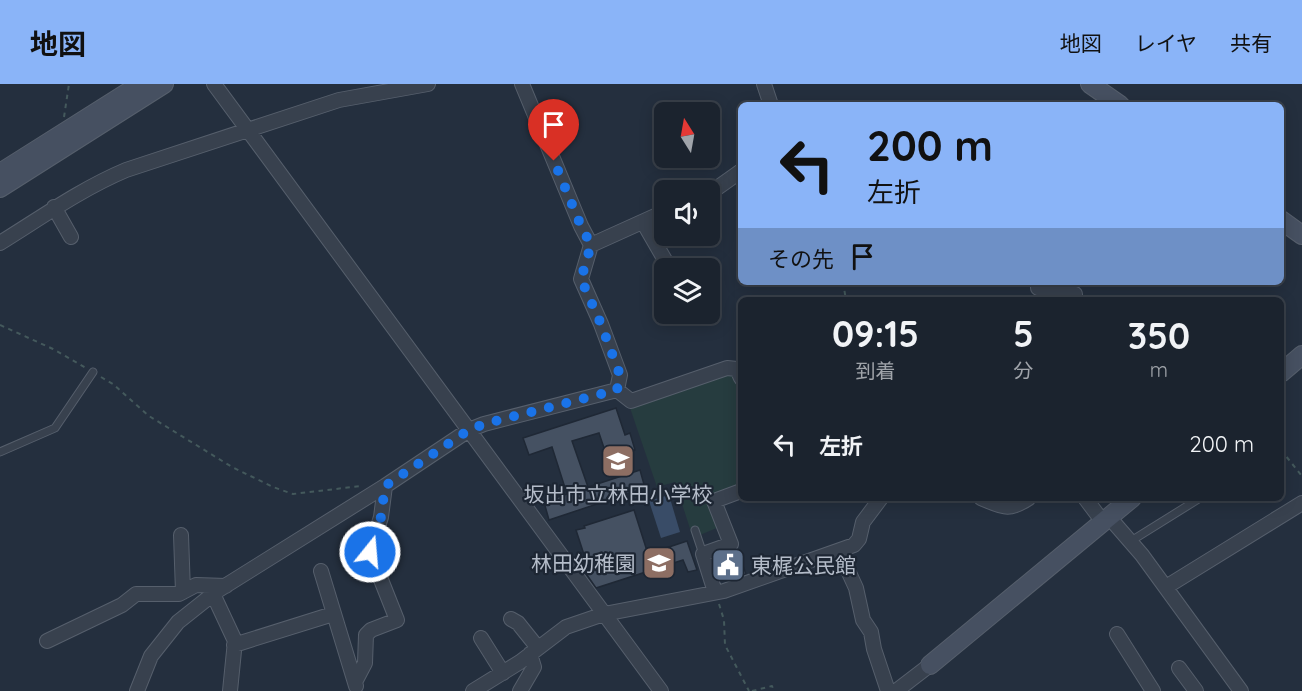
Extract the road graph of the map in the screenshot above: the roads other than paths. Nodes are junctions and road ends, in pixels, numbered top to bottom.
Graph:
1 (141, 84) edge
2 (164, 84) edge
3 (214, 84) edge
4 (428, 84) edge
5 (522, 84) edge
6 (764, 84) edge
7 (1090, 84) edge
8 (770, 102) edge
9 (1115, 102) edge
10 (249, 129) junction
11 (738, 173) edge
12 (0, 176) edge
13 (720, 186) edge
14 (54, 207) junction
15 (654, 217) edge
16 (643, 222) junction
17 (1284, 222) edge
18 (1302, 235) edge
19 (71, 237) dead end
20 (0, 243) edge
21 (591, 245) junction
22 (664, 258) edge
23 (1038, 285) edge
24 (1076, 292) edge
25 (1302, 355) edge
26 (1284, 370) edge
27 (93, 372) road end
28 (738, 373) edge
29 (617, 390) junction
30 (469, 430) junction
31 (0, 452) edge
32 (385, 486) junction
33 (738, 491) edge
34 (879, 501) edge
35 (988, 501) edge
36 (1024, 501) edge
37 (1088, 501) edge
38 (1128, 501) edge
39 (1195, 501) edge
40 (1302, 503) edge
41 (1106, 519) junction
42 (695, 530) dead end
43 (181, 535) dead end
44 (1131, 541) junction
45 (839, 551) junction
46 (703, 554) junction
47 (321, 571) dead end
48 (226, 586) junction
49 (1166, 587) junction
50 (183, 592) junction
51 (715, 592) junction
52 (213, 594) junction
53 (333, 614) junction
54 (604, 614) junction
55 (511, 619) dead end
56 (1116, 634) dead end
57 (481, 638) dead end
58 (47, 641) dead end
59 (234, 645) junction
60 (534, 651) junction
61 (930, 665) joint
62 (1179, 668) dead end
63 (503, 673) junction
64 (356, 687) edge
65 (137, 691) edge
66 (230, 691) edge
67 (473, 691) edge
68 (520, 691) edge
69 (661, 691) edge
70 (888, 691) edge
71 (896, 691) edge
72 (1153, 691) edge
73 (1196, 691) edge
74 (1242, 691) edge

1 - 12 main road
2 - 12 main road
3 - 10 street
4 - 10 street
5 - 21 street
6 - 8 street
7 - 9 main road
10 - 14 street
10 - 30 street
11 - 13 street
14 - 19 street
14 - 20 street
15 - 16 street
16 - 21 street
16 - 22 street
17 - 18 main road
21 - 29 street
23 - 24 street
25 - 26 main road
27 - 31 lane
28 - 29 street
29 - 30 street
30 - 32 street
30 - 54 street
32 - 48 street
32 - 64 street
33 - 46 street
34 - 45 street
35 - 36 street
37 - 41 street
38 - 41 main road
39 - 44 lane
40 - 49 street
41 - 44 street
41 - 61 main road
42 - 46 lane
43 - 50 street
44 - 49 street
45 - 51 street
45 - 70 street
46 - 51 street
47 - 53 street
48 - 50 street
48 - 52 street
49 - 74 street
50 - 58 street
51 - 54 street
52 - 59 street
52 - 65 street
53 - 59 street
53 - 64 street
54 - 60 street
54 - 69 street
55 - 60 street
56 - 72 street
57 - 63 street
59 - 66 street
60 - 63 street
60 - 68 street
61 - 71 street
62 - 73 street
63 - 67 street

